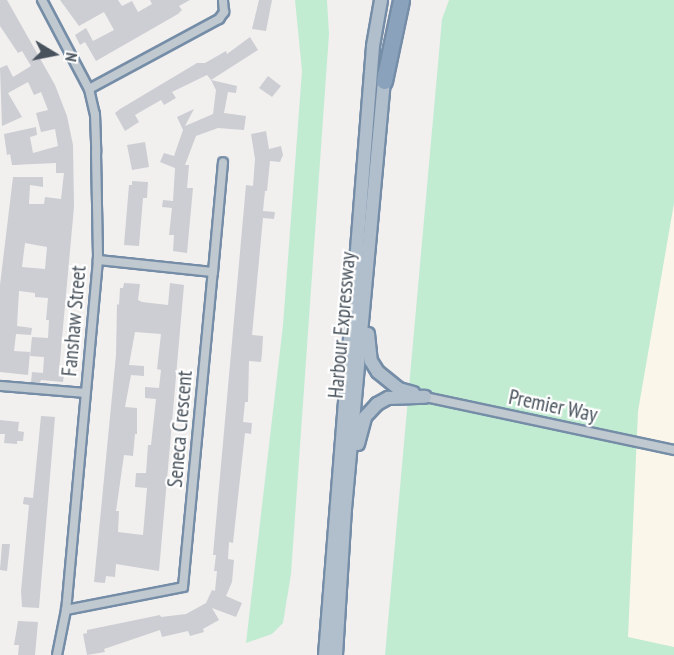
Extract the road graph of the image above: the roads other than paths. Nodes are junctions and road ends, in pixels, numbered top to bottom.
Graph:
1 (42, 0) edge
2 (223, 0) edge
3 (381, 0) edge
4 (396, 0) edge
5 (401, 0) edge
6 (384, 81) junction
7 (89, 89) junction
8 (223, 162) dead end
9 (98, 260) junction
10 (367, 271) junction
11 (213, 272) junction
12 (0, 386) edge
13 (85, 393) junction
14 (425, 397) junction
15 (674, 450) edge
16 (345, 509) junction
17 (66, 610) junction
18 (57, 655) edge
19 (325, 655) edge
20 (336, 655) edge

1 - 7 street, Fanshaw Street
2 - 7 street
3 - 19 main road, Harbour Expressway
4 - 6 main road, Harbour Expressway
5 - 6 highway
6 - 10 main road, Harbour Expressway
7 - 9 street, Fanshaw Street
8 - 11 street
9 - 11 street
9 - 13 street, Fanshaw Street
10 - 14 main road
10 - 16 main road, Harbour Expressway
11 - 17 street, Seneca Crescent
12 - 13 street
13 - 17 street, Fanshaw Street
14 - 15 street, Premier Way
14 - 16 main road
16 - 20 main road, Harbour Expressway
17 - 18 street, Fanshaw Street

